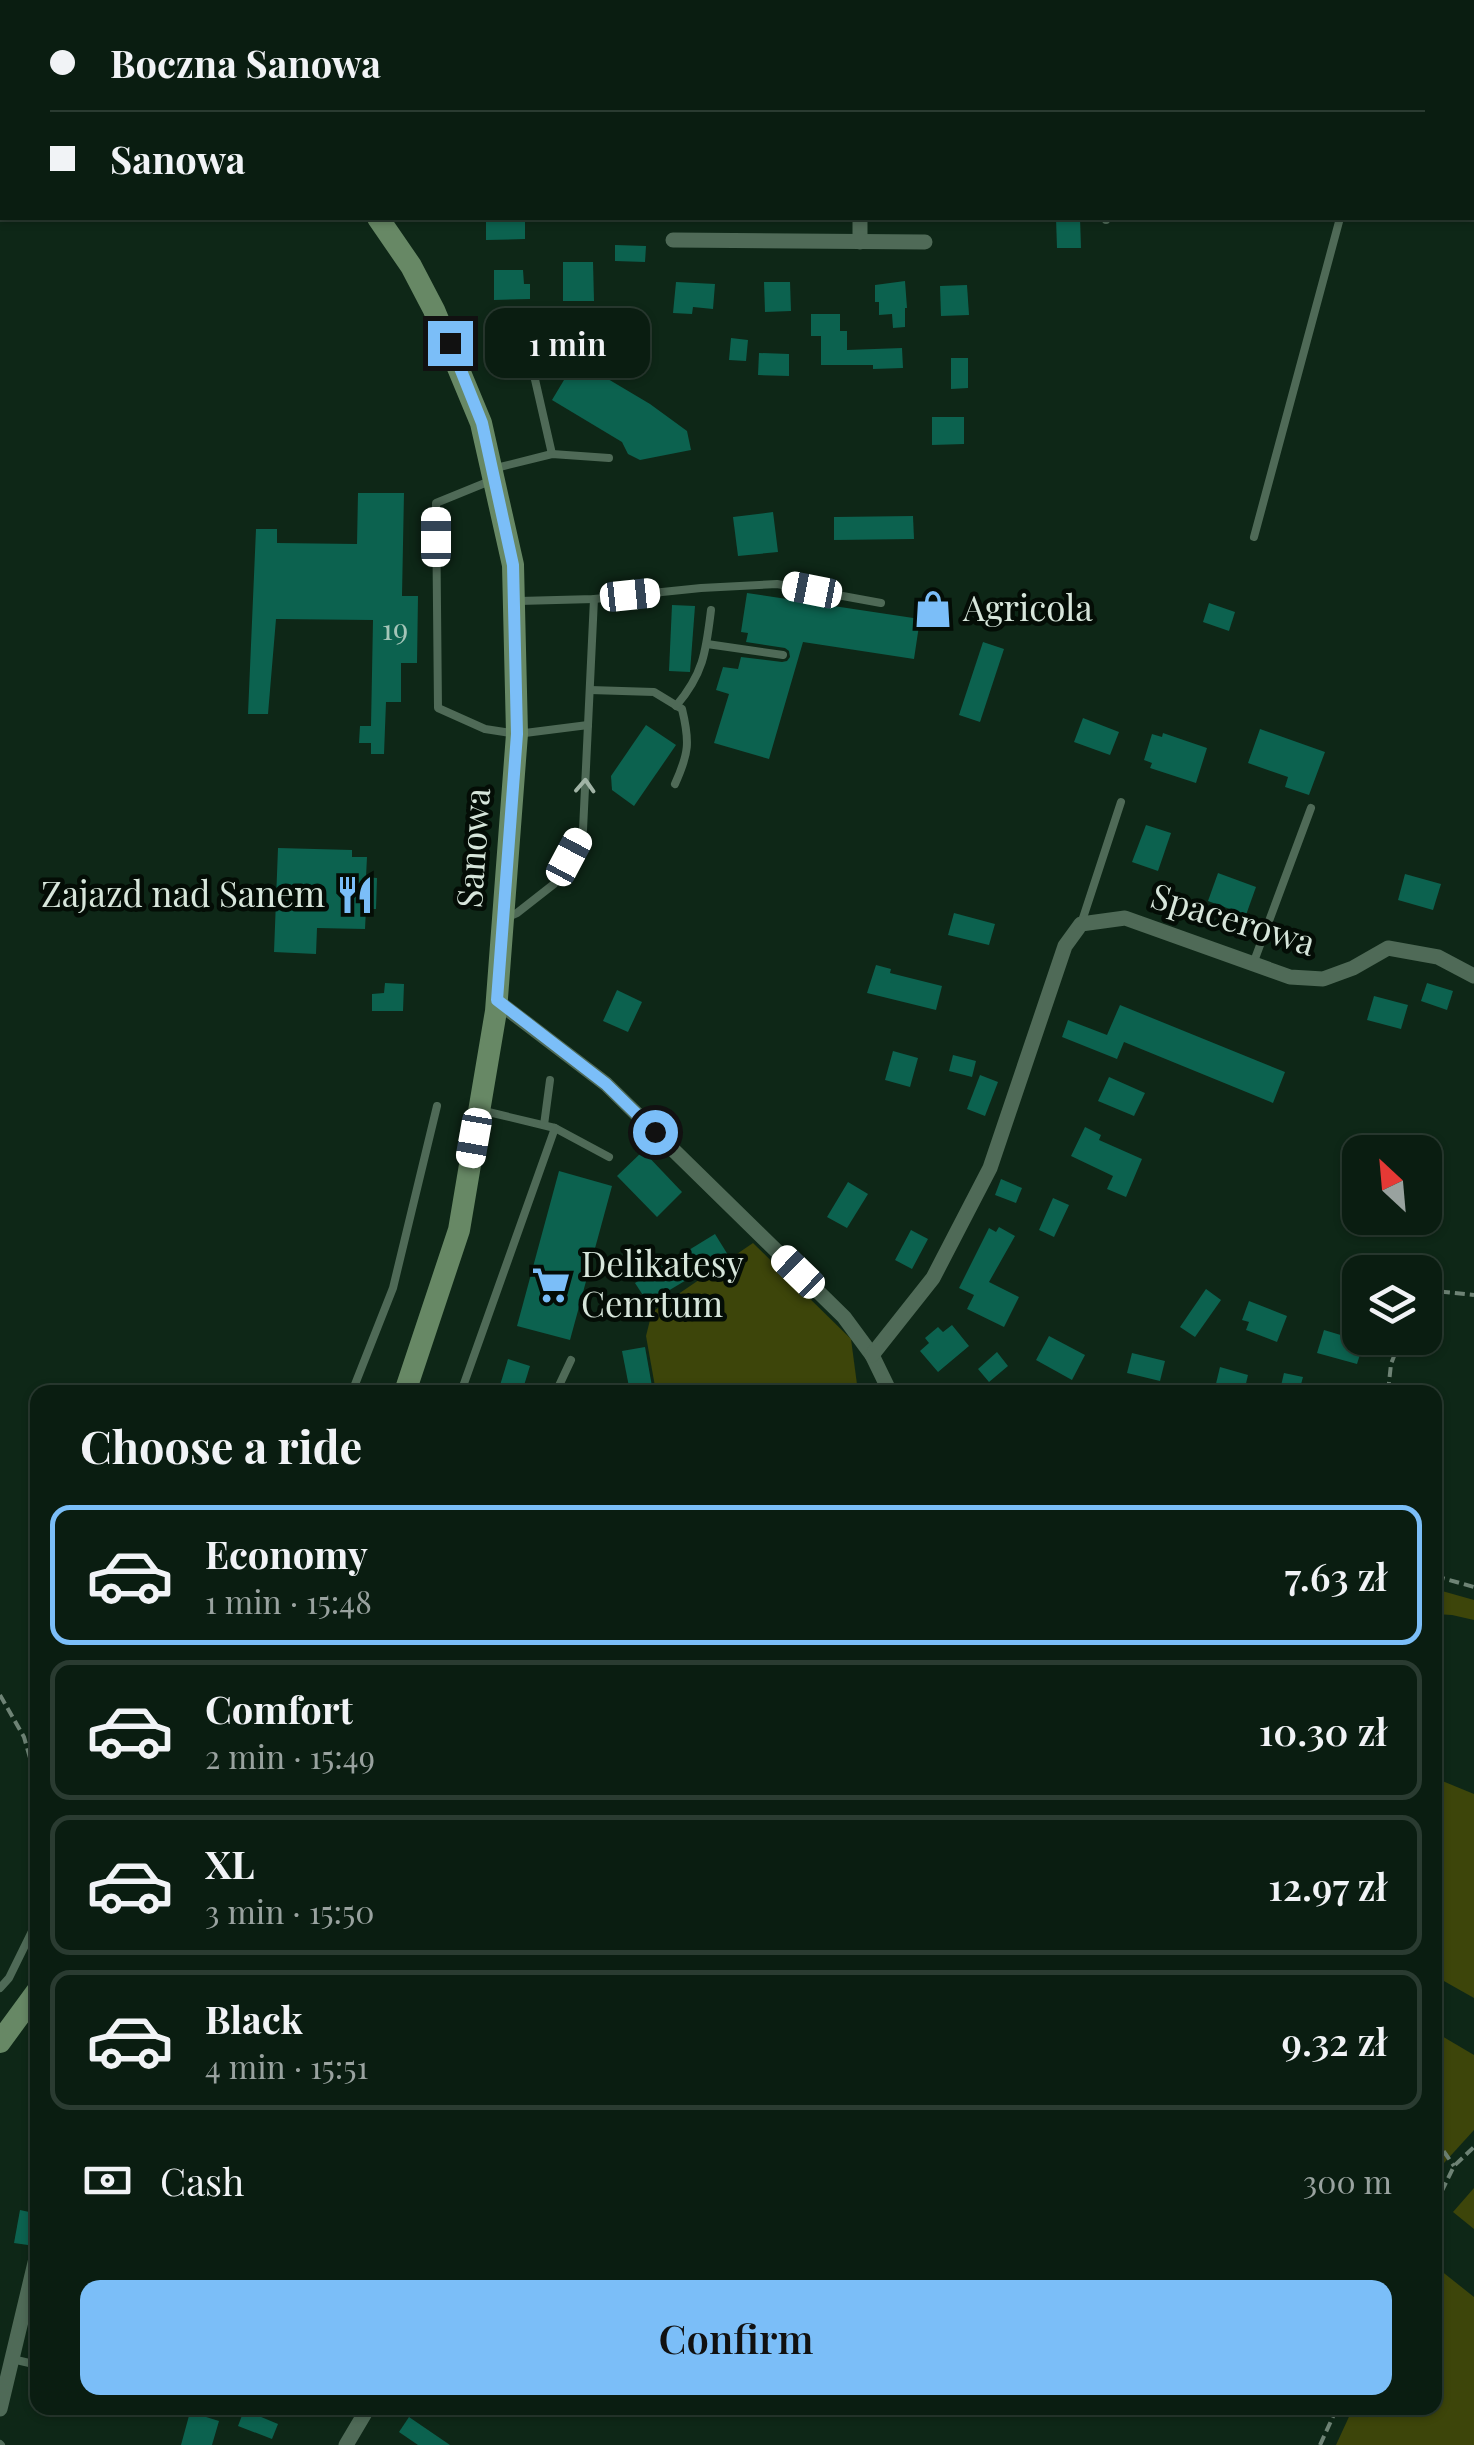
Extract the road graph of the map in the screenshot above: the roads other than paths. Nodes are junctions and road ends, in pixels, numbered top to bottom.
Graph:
1 (379, 220) edge
2 (860, 220) edge
3 (1339, 220) edge
4 (672, 240) dead end
5 (860, 242) junction
6 (925, 242) dead end
7 (531, 362) dead end
8 (552, 454) junction
9 (608, 458) dead end
10 (493, 474) junction
11 (1254, 537) dead end
12 (594, 599) junction
13 (514, 602) junction
14 (881, 603) dead end
15 (711, 610) dead end
16 (707, 644) junction
17 (783, 655) dead end
18 (590, 690) junction
19 (676, 706) junction
20 (588, 725) junction
21 (517, 734) junction
22 (675, 784) dead end
23 (1121, 802) dead end
24 (1311, 808) dead end
25 (504, 919) junction
26 (1082, 924) junction
27 (1253, 964) junction
28 (1474, 976) edge
29 (497, 1000) junction
30 (550, 1080) dead end
31 (436, 1106) dead end
32 (479, 1110) junction
33 (544, 1125) junction
34 (555, 1128) junction
35 (609, 1157) dead end
36 (872, 1355) junction
37 (570, 1360) dead end
38 (355, 1385) edge
39 (407, 1385) edge
40 (463, 1385) edge
41 (559, 1385) edge
42 (887, 1385) edge
43 (30, 1935) edge
44 (0, 1988) edge
45 (30, 2001) edge
46 (0, 2042) edge
47 (30, 2280) edge
48 (9, 2348) edge
49 (0, 2409) edge
50 (364, 2415) edge
51 (346, 2445) edge

1 - 10 main road, Sanowa
2 - 5 street
3 - 11 lane
4 - 5 street
5 - 6 street
7 - 8 lane
8 - 9 lane
8 - 10 lane
10 - 13 main road, Sanowa
10 - 21 lane
12 - 13 lane
12 - 14 lane
12 - 18 lane
13 - 21 main road, Sanowa
15 - 16 lane
16 - 17 lane
16 - 19 lane
18 - 19 lane
18 - 20 lane
19 - 22 lane
20 - 21 lane
25 -> 20 lane
21 - 25 main road, Sanowa
23 - 26 lane
24 - 27 lane
25 - 29 main road, Sanowa
26 - 27 street, Spacerowa
26 - 36 street
27 - 28 street, Spacerowa
29 - 32 main road, Sanowa
29 - 36 street
30 - 33 lane
31 - 38 lane
32 - 33 lane
32 - 39 main road, Sanowa
33 - 34 lane
34 - 35 lane
34 - 40 lane
36 - 42 street
37 - 41 lane
43 - 44 lane
45 - 46 main road
47 - 48 street
48 - 49 street
50 - 51 street

